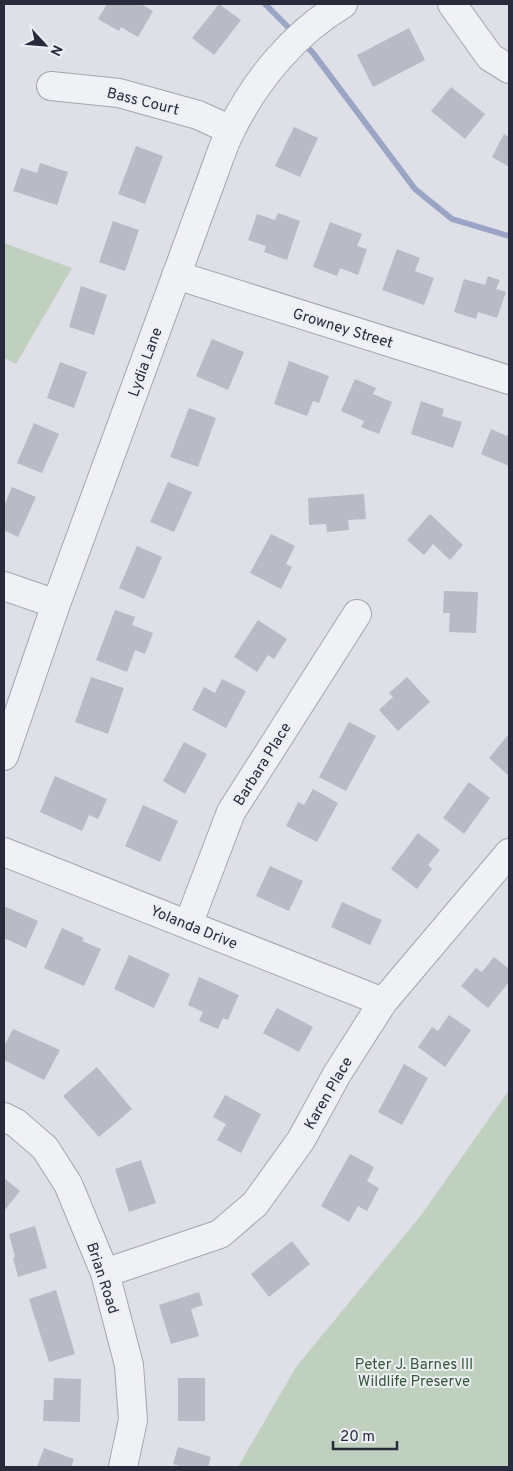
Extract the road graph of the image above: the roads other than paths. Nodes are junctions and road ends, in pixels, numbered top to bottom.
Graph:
1 (343, 4) edge
2 (452, 4) edge
3 (509, 69) edge
4 (51, 86) dead end
5 (231, 130) junction
6 (176, 275) junction
7 (509, 380) edge
8 (4, 586) edge
9 (56, 604) junction
10 (357, 614) dead end
11 (4, 756) edge
12 (4, 852) edge
13 (509, 853) edge
14 (188, 925) junction
15 (383, 1002) junction
16 (4, 1118) edge
17 (105, 1273) junction
18 (123, 1467) edge

1 - 5 street, Lydia Lane
2 - 3 street
4 - 5 street, Bass Court
5 - 6 street, Lydia Lane
6 - 7 street, Growney Street
6 - 9 street, Lydia Lane
8 - 9 street
9 - 11 street, Lydia Lane
10 - 14 street, Barbara Place
12 - 14 street, Yolanda Drive
13 - 15 street, Karen Place
14 - 15 street, Yolanda Drive
15 - 17 street, Karen Place
16 - 17 street, Brian Road
17 - 18 street, Brian Road

